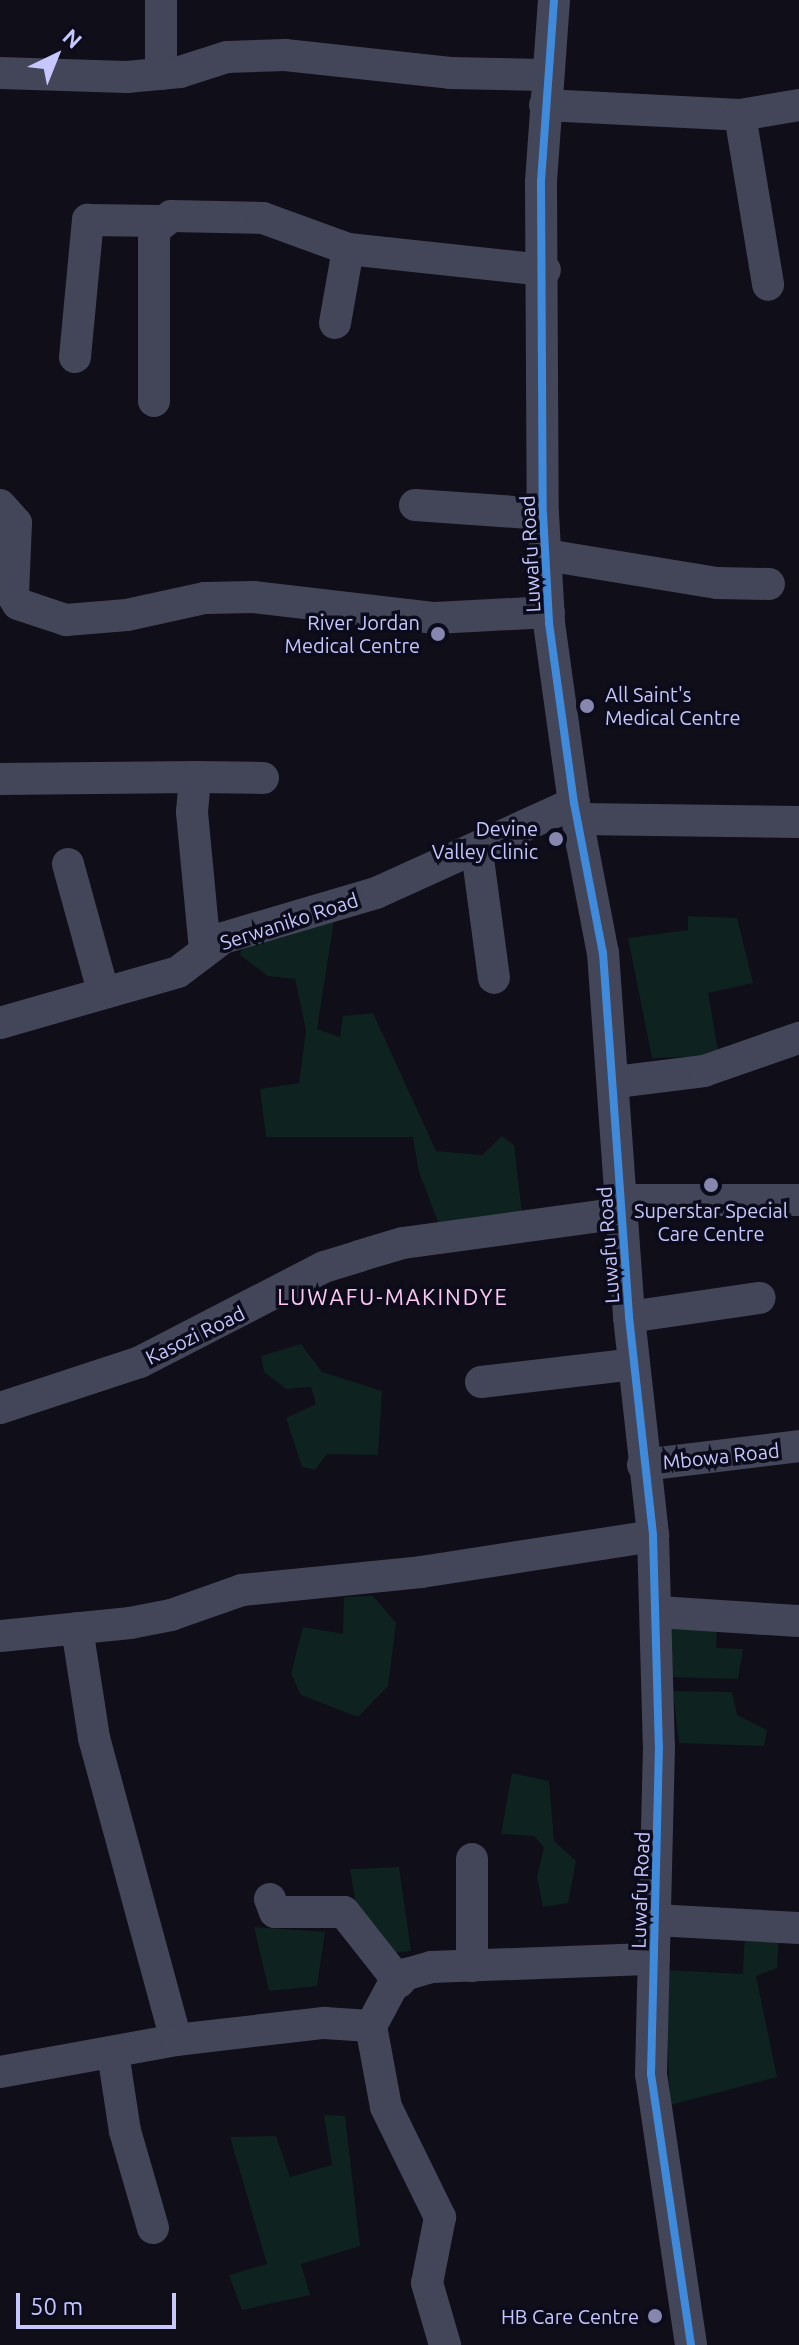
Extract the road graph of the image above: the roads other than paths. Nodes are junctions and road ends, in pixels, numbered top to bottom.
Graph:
1 (161, 0) edge
2 (554, 0) edge
3 (0, 73) edge
4 (161, 74) junction
5 (546, 90) junction
6 (799, 105) edge
7 (740, 115) junction
8 (160, 221) junction
9 (348, 249) junction
10 (545, 270) junction
11 (768, 285) dead end
12 (335, 323) dead end
13 (75, 357) dead end
14 (154, 401) dead end
15 (0, 505) edge
16 (415, 505) dead end
17 (543, 514) junction
18 (546, 555) junction
19 (769, 584) dead end
20 (549, 612) junction
21 (195, 777) junction
22 (263, 778) dead end
23 (0, 779) edge
24 (576, 811) junction
25 (799, 822) edge
26 (477, 851) junction
27 (68, 864) dead end
28 (205, 950) junction
29 (494, 978) dead end
30 (103, 991) junction
31 (0, 1023) edge
32 (799, 1038) edge
33 (616, 1082) junction
34 (799, 1200) edge
35 (621, 1207) junction
36 (760, 1298) dead end
37 (629, 1317) junction
38 (634, 1364) junction
39 (481, 1382) dead end
40 (0, 1408) edge
41 (799, 1446) edge
42 (643, 1465) junction
43 (653, 1536) junction
44 (658, 1612) junction
45 (799, 1621) edge
46 (77, 1628) junction
47 (0, 1636) edge
48 (472, 1859) dead end
49 (270, 1899) dead end
50 (655, 1920) junction
51 (799, 1928) edge
52 (654, 1959) junction
53 (472, 1966) junction
54 (399, 1982) junction
55 (371, 2026) junction
56 (176, 2040) junction
57 (113, 2053) junction
58 (0, 2072) edge
59 (153, 2228) dead end
60 (445, 2345) edge
61 (691, 2345) edge

1 - 4 street
2 - 5 street, Luwafu Road
3 - 4 street
4 - 5 street
5 - 7 street
5 - 10 street, Luwafu Road
6 - 7 street
7 - 11 street
8 - 9 street
8 - 13 street
8 - 14 street
9 - 10 street
9 - 12 street
10 - 17 street, Luwafu Road
15 - 20 street
16 - 17 street
17 - 18 street, Luwafu Road
18 - 19 street
18 - 20 street, Luwafu Road
20 - 24 street, Luwafu Road
21 - 22 street
21 - 23 street
21 - 28 street
24 - 25 street
24 - 26 street, Serwaniko Road
24 - 33 street, Luwafu Road
26 - 28 street, Serwaniko Road
26 - 29 street
27 - 30 street
28 - 30 street, Serwaniko Road
30 - 31 street, Serwaniko Road
32 - 33 street
33 - 35 street, Luwafu Road
34 - 35 street, Kasozi Road
35 - 37 street, Luwafu Road
35 - 40 street, Kasozi Road
36 - 37 street
37 - 38 street, Luwafu Road
38 - 39 street
38 - 42 street, Luwafu Road
41 - 42 street, Mbowa Road
42 - 43 street, Luwafu Road
43 - 44 street, Luwafu Road
43 - 46 street
44 - 45 street
44 - 50 street, Luwafu Road
46 - 47 street
46 - 56 street
48 - 53 street
49 - 54 street
50 - 51 street
50 - 52 street, Luwafu Road
52 - 53 street
52 - 61 street, Luwafu Road
53 - 54 street
54 - 55 street
55 - 56 street
55 - 60 street
56 - 57 street
57 - 58 street
57 - 59 street

